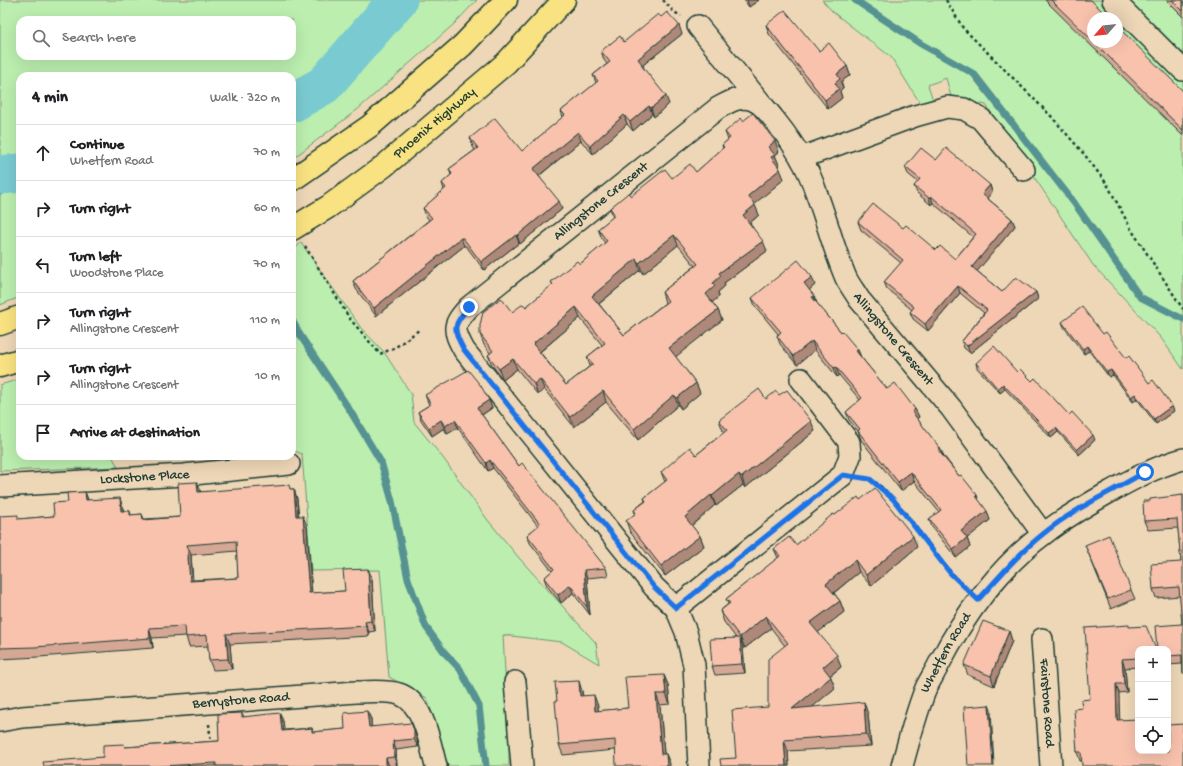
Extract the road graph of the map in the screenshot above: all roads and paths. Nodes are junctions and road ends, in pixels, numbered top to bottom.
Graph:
1 (506, 0) edge
2 (564, 0) edge
3 (946, 0) edge
4 (1113, 0) edge
5 (698, 26) dead end
6 (1183, 70) edge
7 (766, 109) junction
8 (801, 158) junction
9 (1024, 170) dead end
10 (296, 177) edge
11 (296, 227) edge
12 (296, 234) edge
13 (1183, 309) edge
14 (16, 318) edge
15 (0, 324) edge
16 (419, 330) dead end
17 (16, 361) edge
18 (0, 366) edge
19 (800, 379) dead end
20 (1183, 459) edge
21 (289, 464) dead end
22 (843, 475) junction
23 (0, 486) edge
24 (1043, 534) junction
25 (978, 600) junction
26 (676, 608) junction
27 (1042, 639) dead end
28 (515, 682) dead end
29 (208, 704) junction
30 (0, 721) edge
31 (211, 750) edge
32 (436, 766) edge
33 (522, 766) edge
34 (699, 766) edge
35 (902, 766) edge
36 (1051, 766) edge

1 - 10 main road
2 - 11 main road, Phoenix Highway
3 - 13 path
4 - 6 street
5 - 7 street
7 - 8 street, Allingstone Crescent
7 - 26 street, Allingstone Crescent
8 - 9 street
8 - 24 street, Allingstone Crescent
12 - 16 path
14 - 15 main road
17 - 18 main road
19 - 22 street
20 - 24 street, Whetfern Road
21 - 23 street, Lockstone Place
22 - 25 path
22 - 26 street
24 - 25 street, Whetfern Road
25 - 35 street, Whetfern Road
26 - 34 street, Allingstone Crescent
27 - 36 street, Fairstone Road
28 - 33 street
29 - 30 street, Berrystone Road
29 - 31 path
29 - 32 street, Berrystone Road

